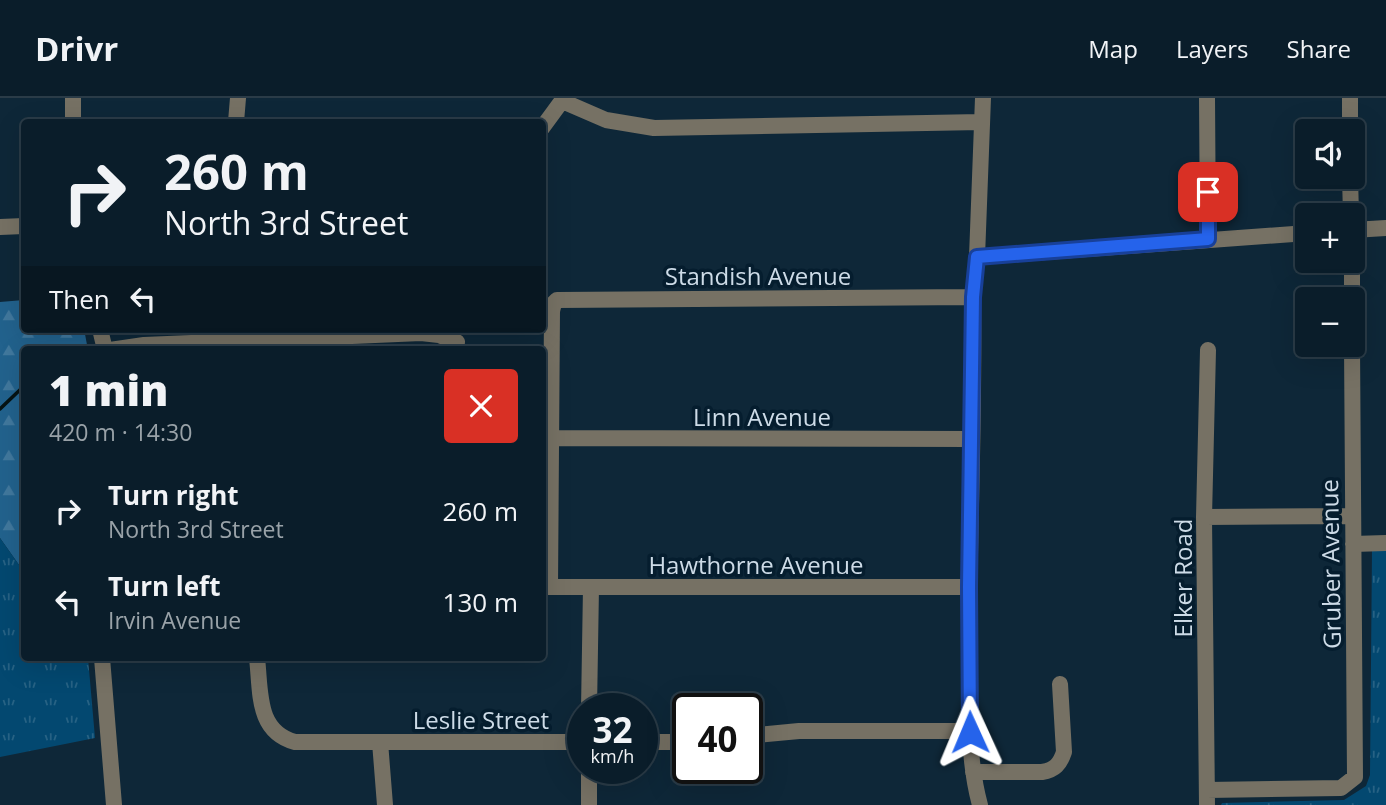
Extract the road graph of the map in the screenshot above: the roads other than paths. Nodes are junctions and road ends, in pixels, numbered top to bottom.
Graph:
1 (73, 98) edge
2 (237, 98) edge
3 (983, 98) edge
4 (1207, 98) edge
5 (1350, 98) edge
6 (563, 100) edge
7 (73, 119) edge
8 (236, 119) edge
9 (1350, 119) edge
10 (981, 121) junction
11 (546, 123) edge
12 (21, 226) edge
13 (0, 227) edge
14 (1386, 228) edge
15 (1365, 229) edge
16 (1295, 234) edge
17 (1208, 239) junction
18 (977, 257) junction
19 (973, 297) junction
20 (421, 333) edge
21 (421, 333) edge
22 (457, 342) dead end
23 (137, 346) edge
24 (1208, 350) dead end
25 (1352, 357) edge
26 (552, 438) junction
27 (972, 439) junction
28 (1352, 516) junction
29 (1205, 517) junction
30 (1386, 543) edge
31 (1353, 544) junction
32 (546, 587) edge
33 (592, 587) junction
34 (969, 587) junction
35 (102, 661) edge
36 (257, 661) edge
37 (1060, 684) dead end
38 (589, 693) edge
39 (970, 732) junction
40 (763, 734) edge
41 (380, 742) junction
42 (567, 742) edge
43 (973, 772) junction
44 (589, 784) edge
45 (1207, 797) edge
46 (114, 805) edge
47 (385, 805) edge
48 (589, 805) edge
49 (980, 805) edge

1 - 7 street
2 - 8 street
3 - 10 street
4 - 17 street
5 - 9 street
6 - 10 street
6 - 11 street
10 - 18 street
12 - 13 street
14 - 15 street
16 - 17 street
17 - 18 street
18 - 19 street
19 - 26 street, Standish Avenue
19 - 27 street
20 - 22 street
21 - 23 street
24 - 29 street, Elker Road
25 - 28 street, Gruber Avenue
26 - 27 street, Linn Avenue
26 - 32 street
27 - 34 street
28 - 29 street
28 - 31 street, Gruber Avenue
29 - 45 street, Elker Road
30 - 31 street
31 - 45 street, Gruber Avenue
32 - 33 street, Hawthorne Avenue
33 - 34 street, Hawthorne Avenue
33 - 38 street
34 - 39 street
35 - 46 street
36 - 41 street
37 - 43 street
39 - 40 street
39 - 43 street
41 - 42 street, Leslie Street
41 - 47 street
43 - 49 street
44 - 48 street

